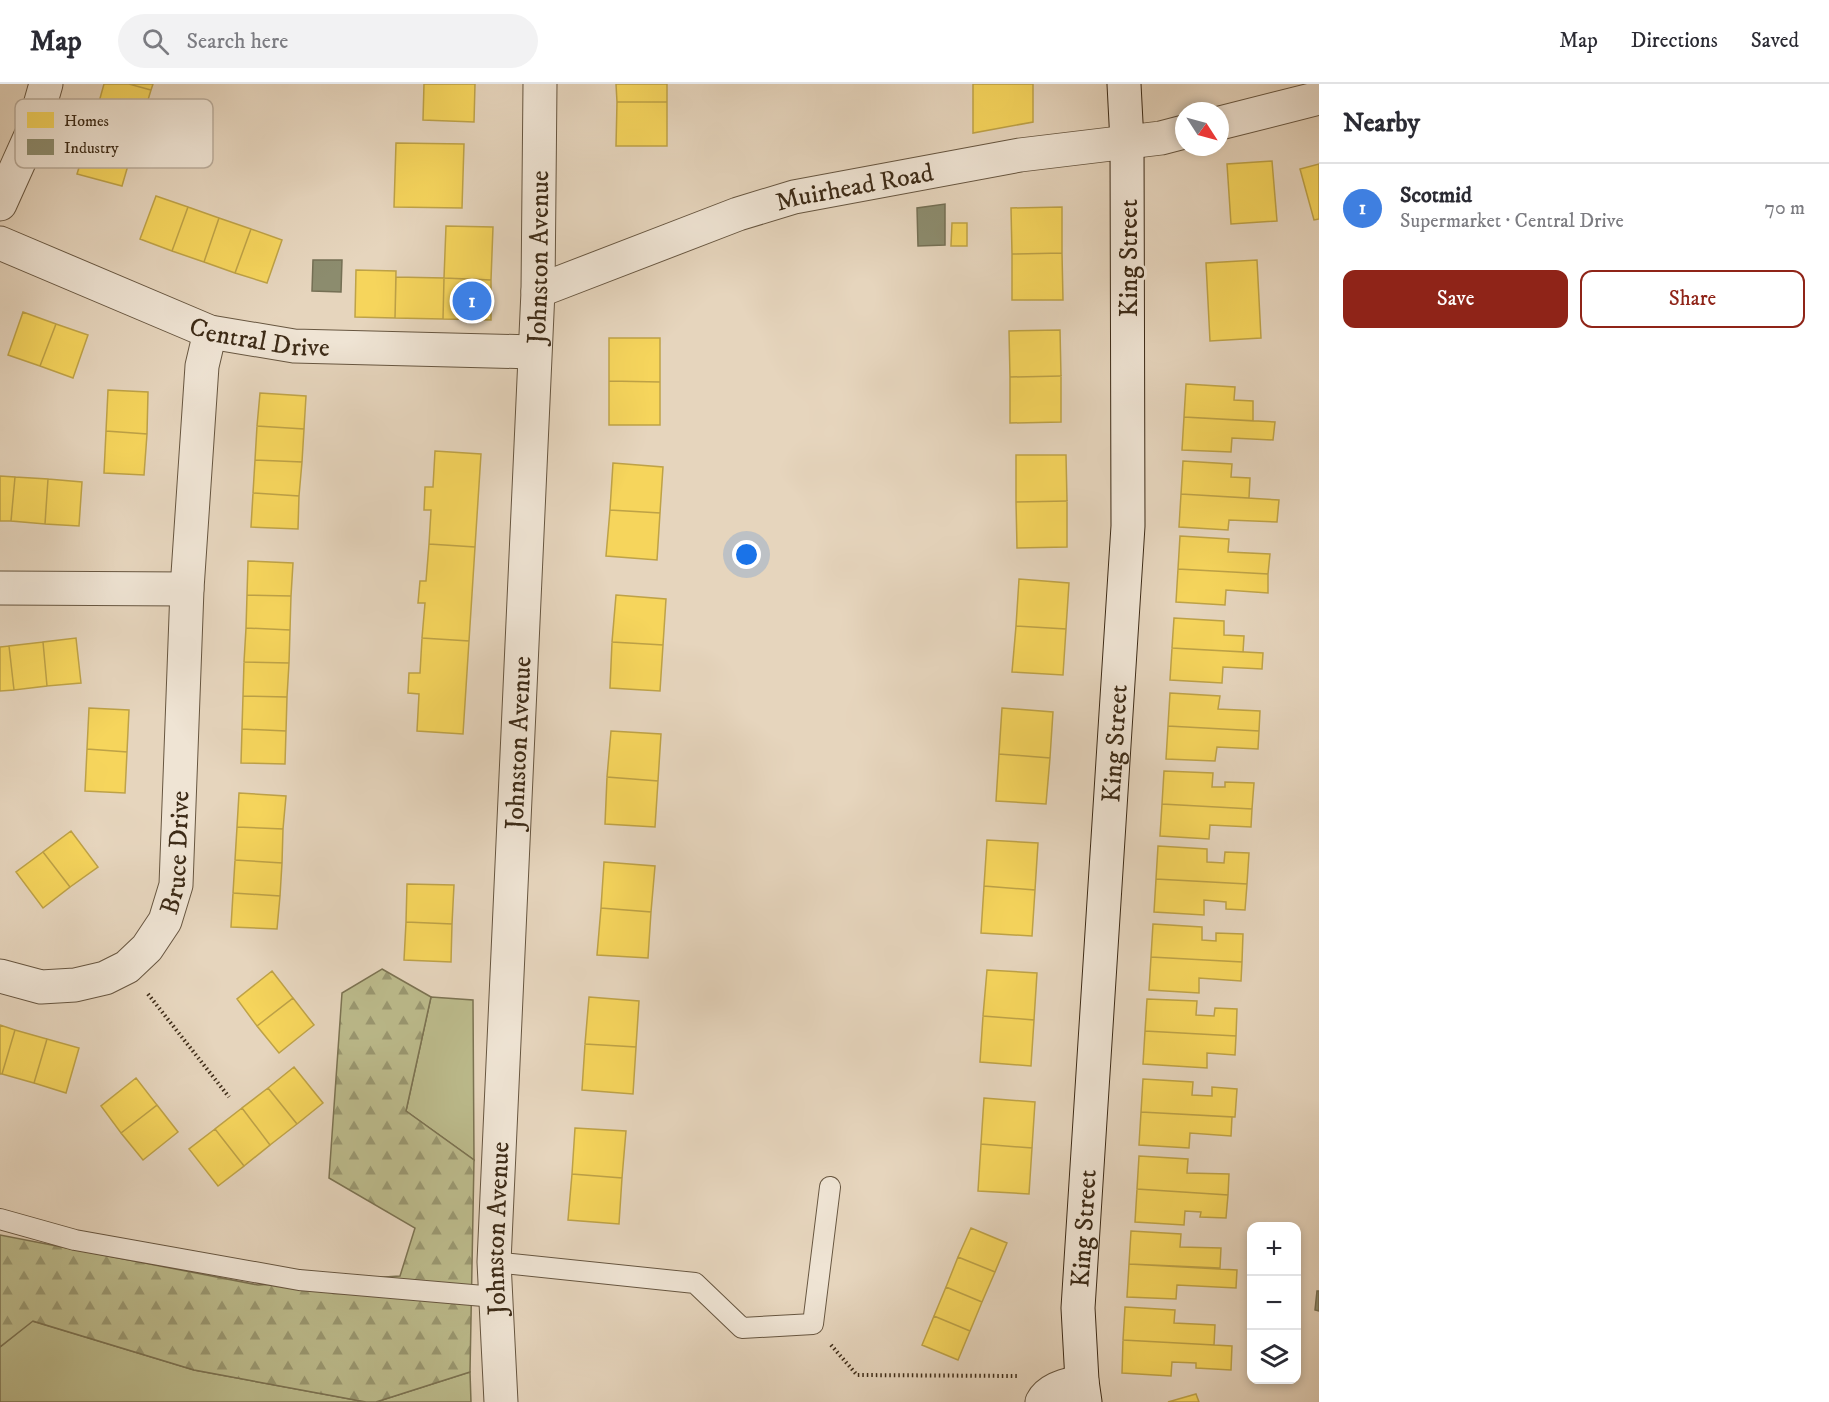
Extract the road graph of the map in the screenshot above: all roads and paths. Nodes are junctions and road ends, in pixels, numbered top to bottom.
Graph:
1 (46, 84) edge
2 (540, 84) edge
3 (1125, 84) edge
4 (1319, 98) edge
5 (42, 99) edge
6 (1229, 121) edge
7 (1175, 134) edge
8 (1127, 142) junction
9 (16, 168) edge
10 (0, 204) edge
11 (0, 243) edge
12 (538, 291) junction
13 (210, 332) junction
14 (534, 352) junction
15 (0, 588) edge
16 (187, 589) junction
17 (127, 968) junction
18 (0, 976) edge
19 (229, 1097) dead end
20 (830, 1187) dead end
21 (0, 1219) edge
22 (494, 1262) junction
23 (495, 1297) junction
24 (813, 1324) junction
25 (1084, 1391) edge
26 (1043, 1399) edge
27 (501, 1402) edge

1 - 5 street
2 - 12 street, Johnston Avenue
3 - 8 street, King Street
4 - 6 street
7 - 8 street, Muirhead Road
8 - 12 street, Muirhead Road
8 - 25 street, King Street
9 - 10 street
11 - 13 street, Central Drive
12 - 14 street, Johnston Avenue
13 - 14 street, Central Drive
13 - 16 street, Bruce Drive
14 - 22 street, Johnston Avenue
15 - 16 street
16 - 17 street, Bruce Drive
17 - 18 street, Bruce Drive
17 - 19 path
20 - 24 lane
21 - 23 lane
22 - 23 street, Johnston Avenue
22 - 24 lane
23 - 27 street, Johnston Avenue
24 - 26 path
25 - 26 street

